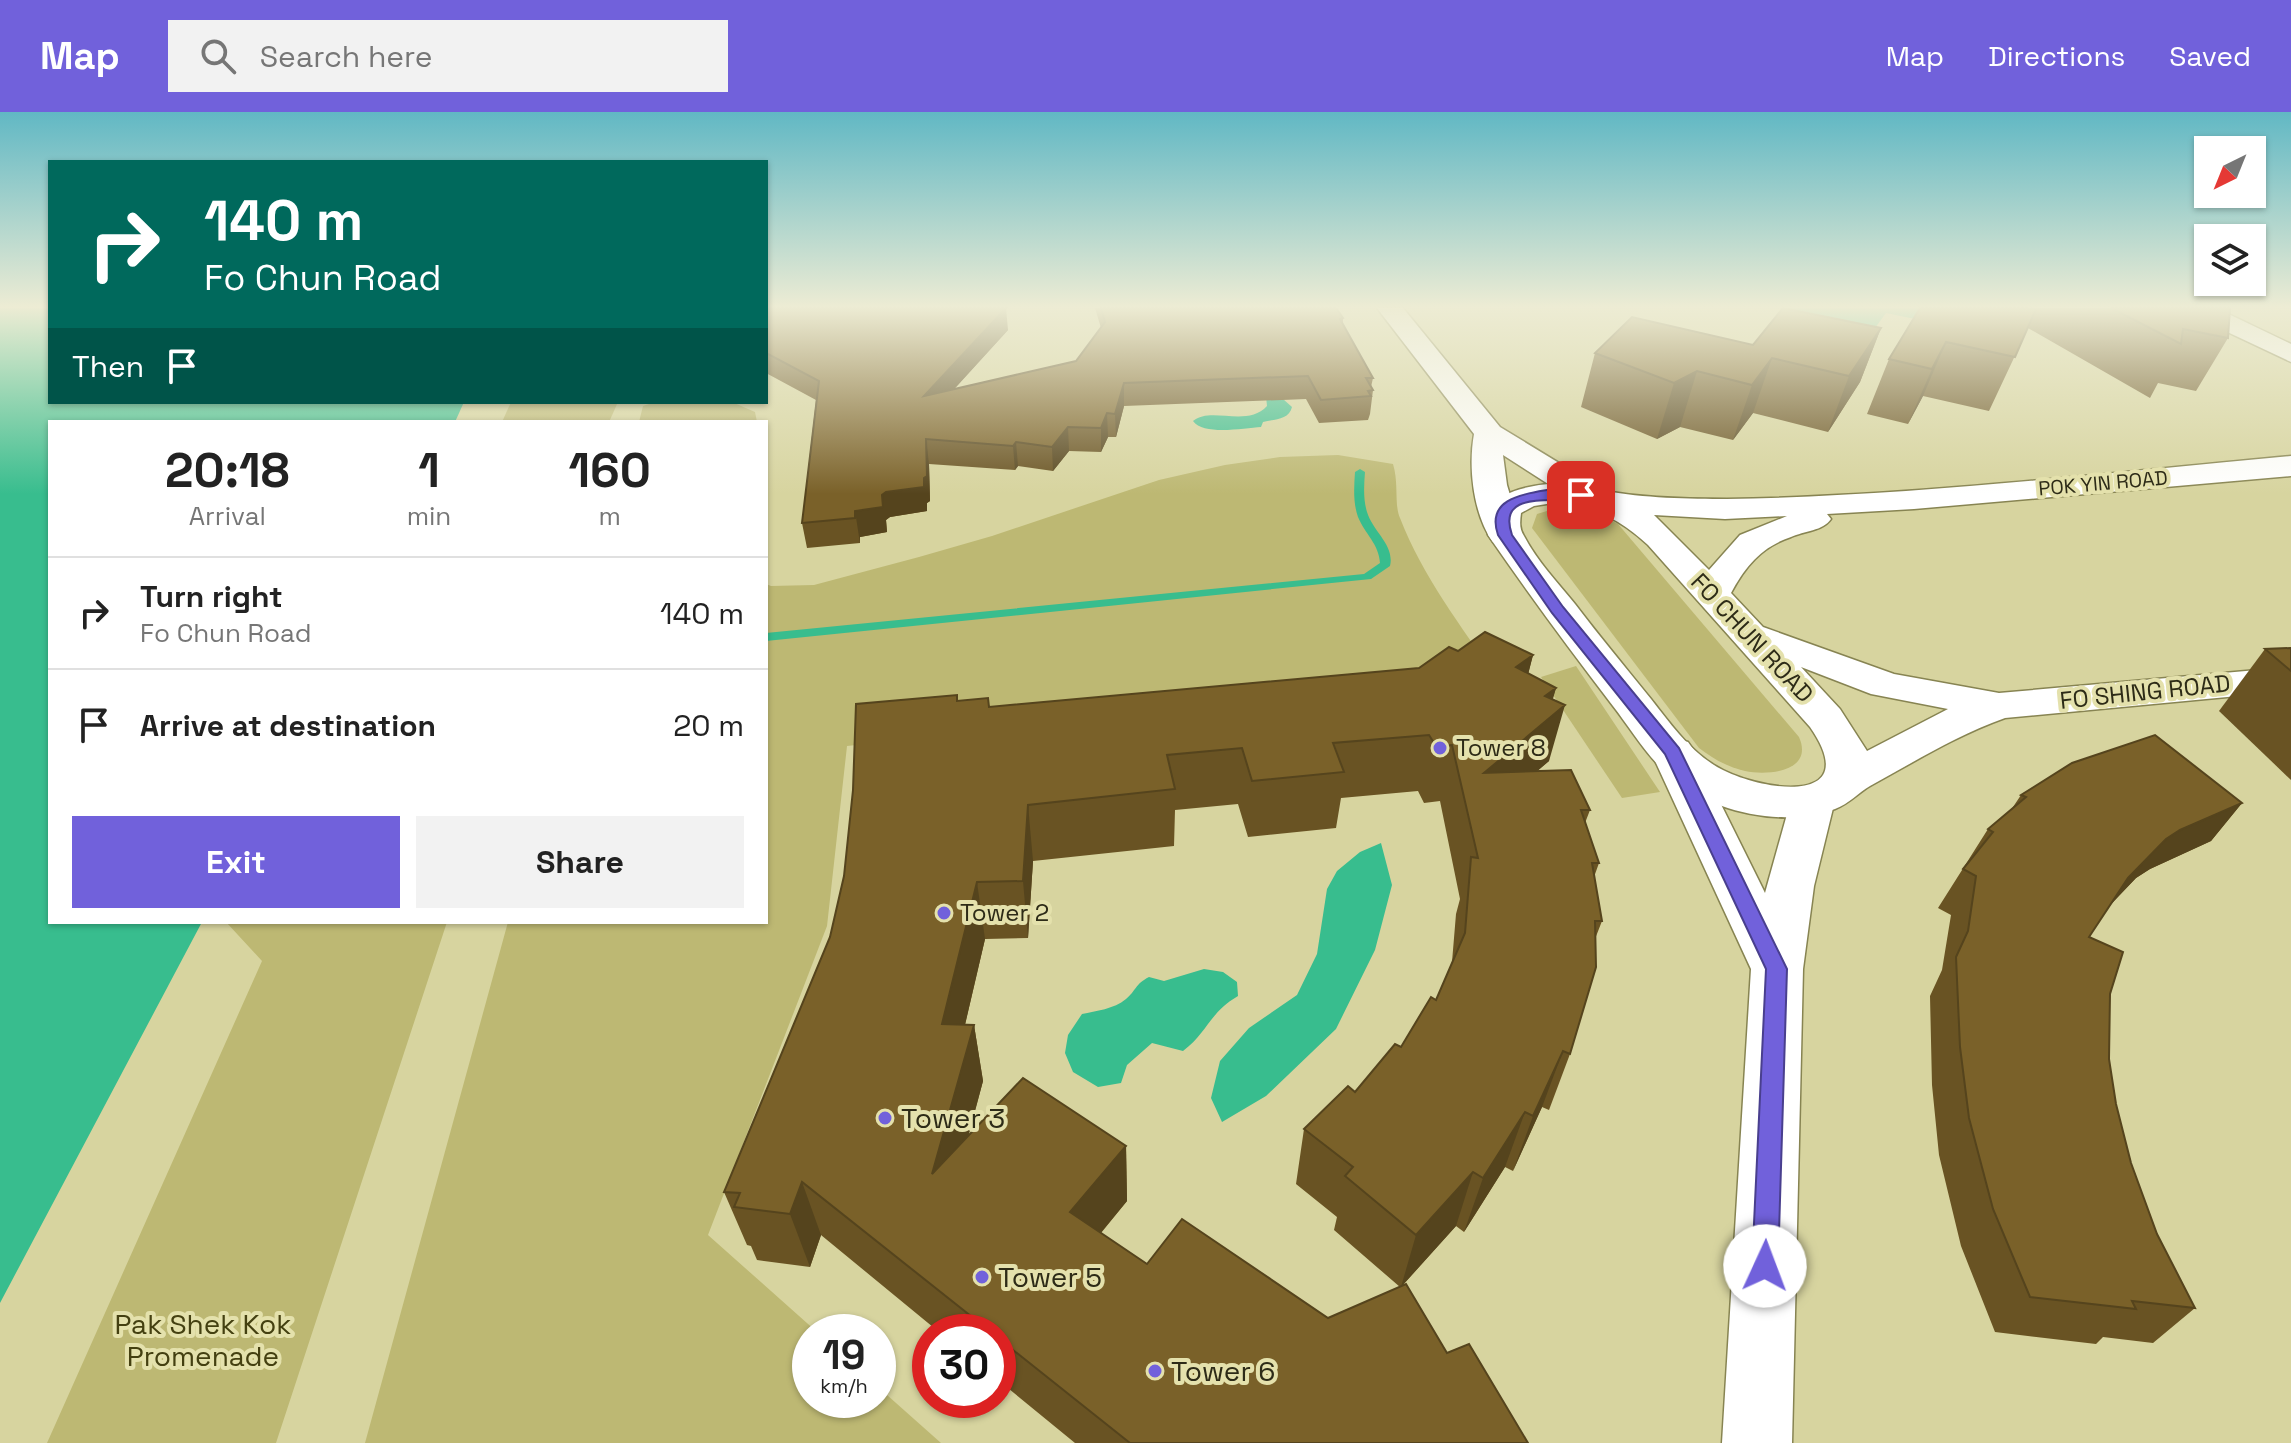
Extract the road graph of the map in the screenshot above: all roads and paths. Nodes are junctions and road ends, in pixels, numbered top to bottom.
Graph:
1 (1439, 370) edge
2 (1489, 433) junction
3 (2291, 466) edge
4 (1914, 499) junction
5 (1600, 500) junction
6 (1505, 535) junction
7 (1712, 595) junction
8 (1746, 632) junction
9 (2291, 679) edge
10 (2000, 706) junction
11 (1673, 752) junction
12 (1828, 791) junction
13 (1777, 969) junction
14 (1757, 1443) edge

1 - 2 street, FO CHUN ROAD
2 - 5 street, FO CHUN ROAD
2 - 6 street, FO CHUN ROAD
3 - 4 street, POK YIN ROAD
4 - 5 street, POK YIN ROAD
4 - 7 street, POK YIN ROAD
5 - 6 street, FO CHUN ROAD
5 - 7 street, FO CHUN ROAD
6 - 11 street, FO CHUN ROAD
7 - 8 street, FO CHUN ROAD
8 - 10 street, FO SHING ROAD
8 - 12 street, FO CHUN ROAD
9 - 10 street, FO SHING ROAD
10 - 12 street, FO SHING ROAD
11 - 12 street, FO CHUN ROAD
11 - 13 street, FO CHUN ROAD
12 - 13 street, FO CHUN ROAD
13 - 14 street, FO CHUN ROAD

